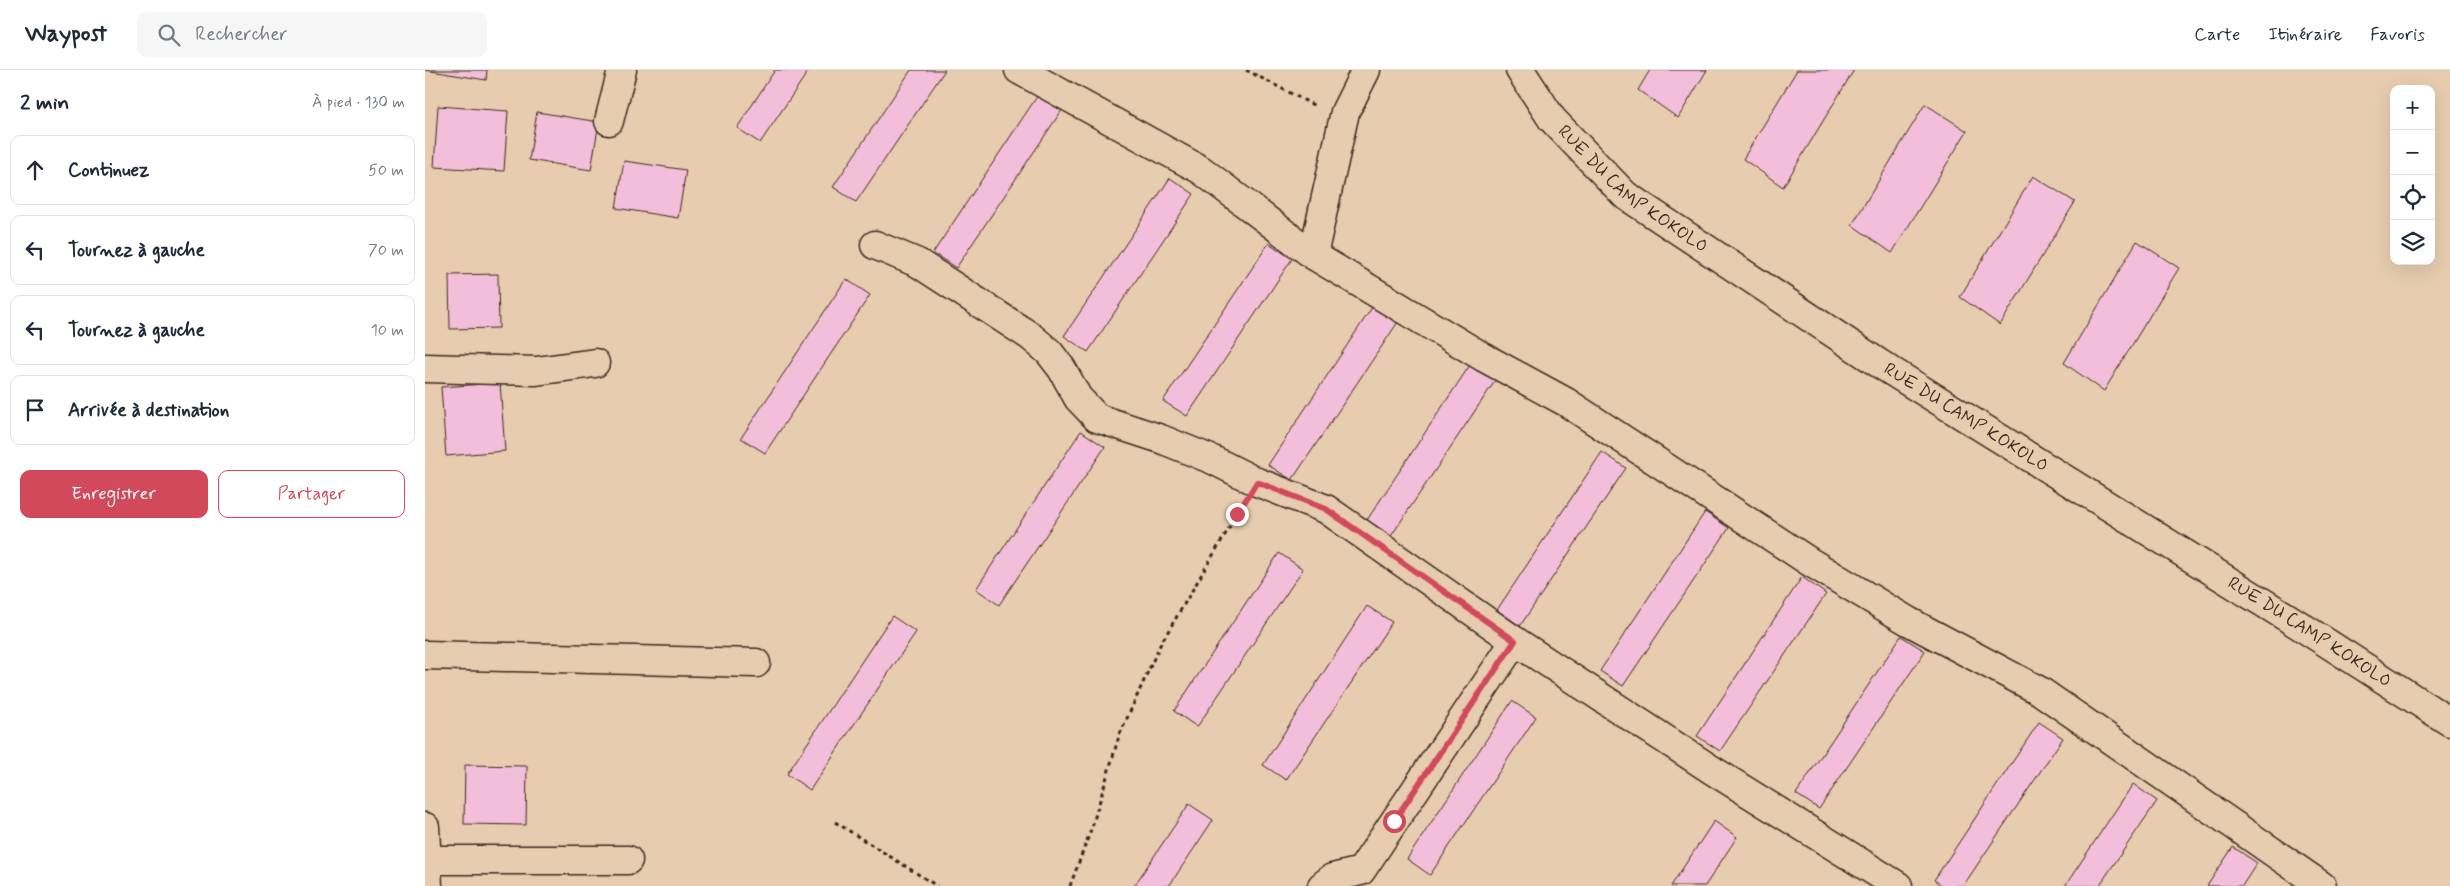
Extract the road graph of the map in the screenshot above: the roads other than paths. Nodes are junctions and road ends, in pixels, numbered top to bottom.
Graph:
1 (622, 70) edge
2 (1019, 70) edge
3 (1365, 70) edge
4 (1520, 70) edge
5 (609, 121) dead end
6 (875, 245) dead end
7 (1313, 255) junction
8 (595, 363) dead end
9 (425, 368) edge
10 (1515, 641) junction
11 (425, 656) edge
12 (756, 663) dead end
13 (2450, 722) edge
14 (425, 827) edge
15 (628, 860) dead end
16 (427, 877) edge
17 (1369, 878) edge
18 (1322, 886) edge
19 (1898, 886) edge
20 (2322, 886) edge

1 - 5 street
2 - 7 street
3 - 7 street
4 - 13 street, RUE DU CAMP KOKOLO
6 - 10 street
7 - 20 street
8 - 9 street
10 - 17 street
10 - 19 street
11 - 12 street
14 - 16 street
15 - 16 street
17 - 18 street

